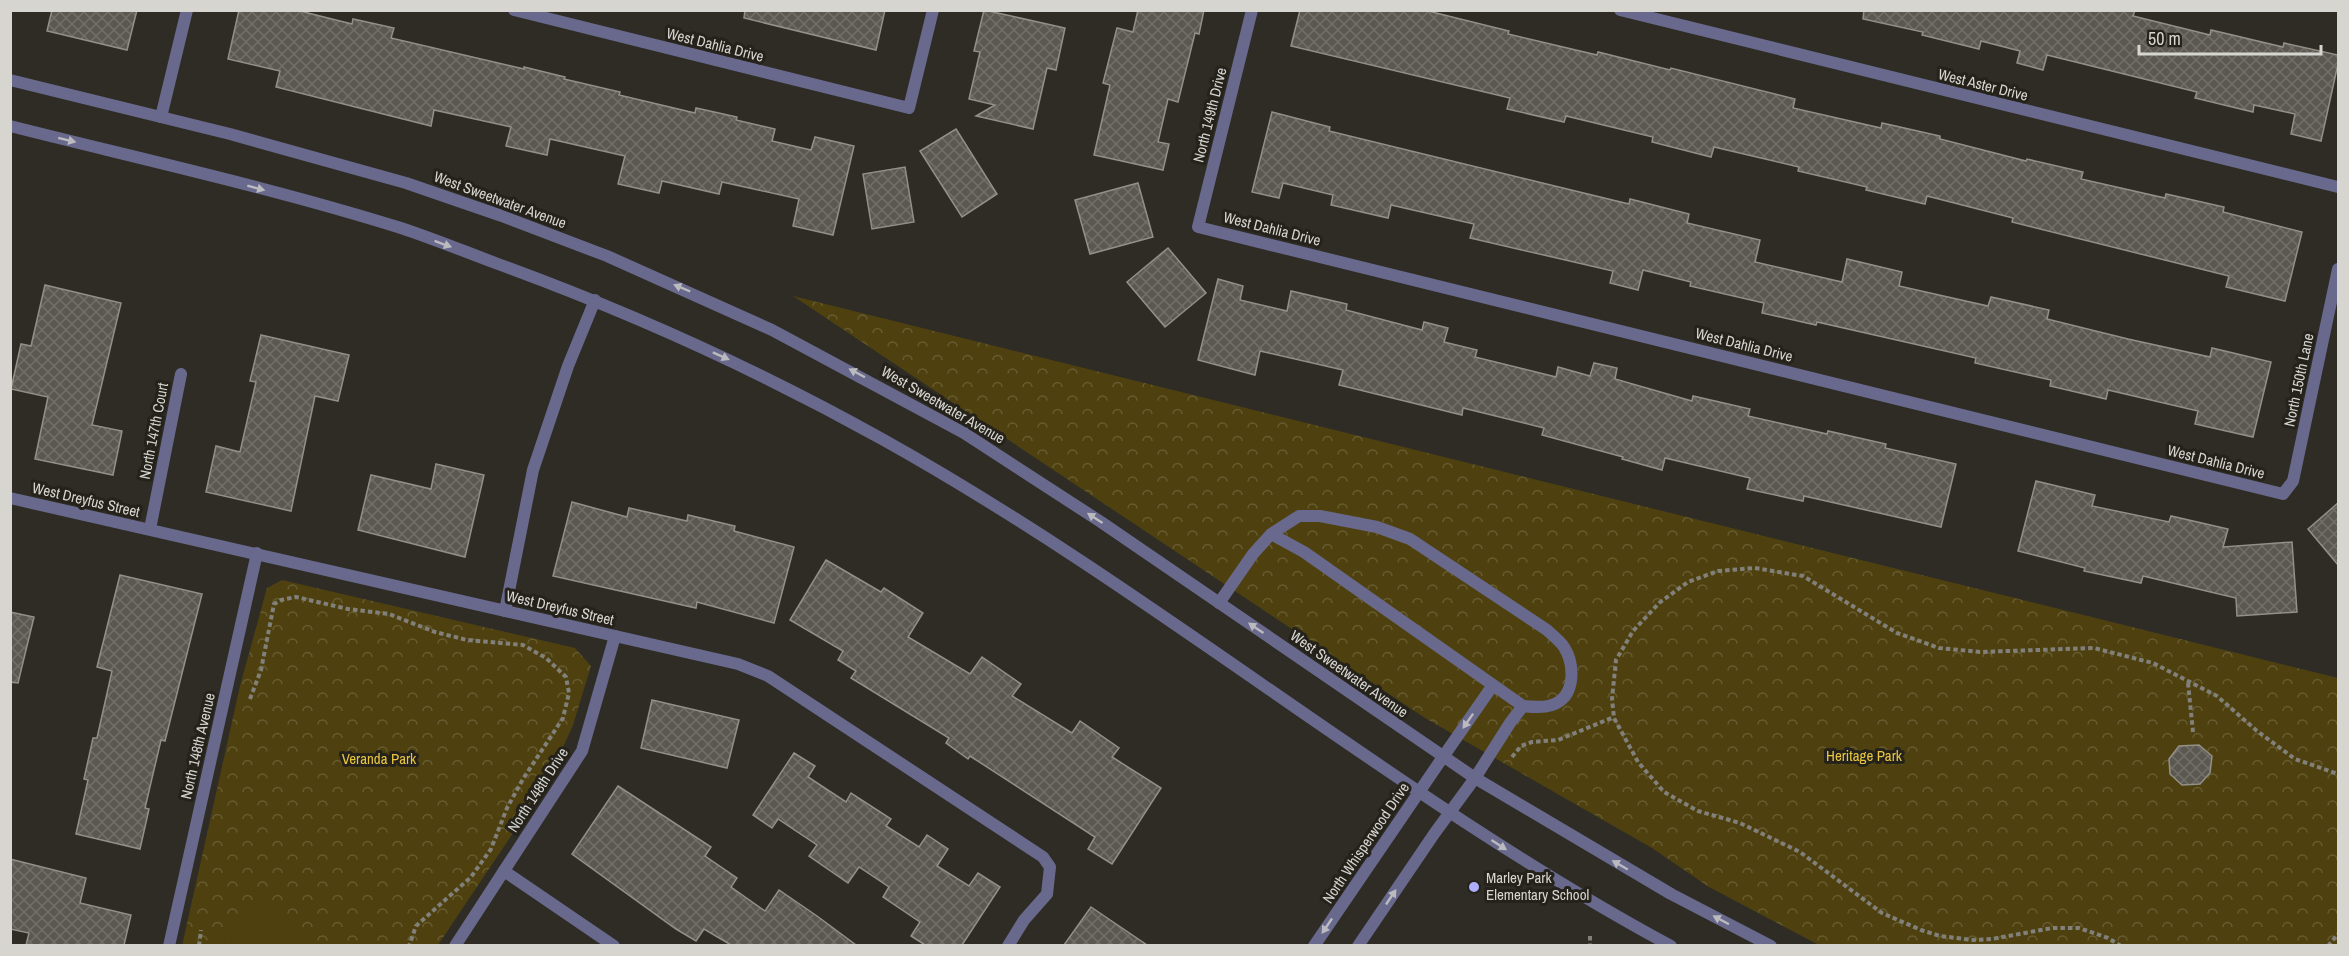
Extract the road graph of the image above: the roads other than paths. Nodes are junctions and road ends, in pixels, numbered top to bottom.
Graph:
1 (187, 10) edge
2 (514, 10) edge
3 (933, 10) edge
4 (1251, 10) edge
5 (1620, 10) edge
6 (10, 80) edge
7 (161, 117) junction
8 (10, 126) edge
9 (2338, 187) edge
10 (1198, 227) joint
11 (2338, 269) edge
12 (595, 300) junction
13 (181, 374) dead end
14 (2283, 494) joint
15 (10, 498) edge
16 (150, 529) junction
17 (1271, 534) junction
18 (257, 553) junction
19 (1219, 603) junction
20 (505, 611) junction
21 (615, 636) junction
22 (1493, 685) junction
23 (1523, 706) junction
24 (1443, 757) junction
25 (1475, 778) junction
26 (1420, 791) junction
27 (1450, 812) junction
28 (504, 871) junction
29 (169, 945) edge
30 (455, 945) edge
31 (614, 945) edge
32 (1008, 945) edge
33 (1314, 945) edge
34 (1358, 945) edge
35 (1671, 945) edge
36 (1771, 945) edge

1 - 7 street
2 - 3 street, West Dahlia Drive
4 - 10 street, North 149th Drive
5 - 9 street, West Aster Drive
6 - 7 street, West Sweetwater Avenue
19 -> 7 street, West Sweetwater Avenue
8 -> 12 street
10 - 14 street, West Dahlia Drive
11 - 14 street, North 150th Lane
12 - 20 street
12 -> 26 street
13 - 16 street, North 147th Court
15 - 16 street, West Dreyfus Street
16 - 18 street, West Dreyfus Street
17 - 19 street
17 - 22 street
17 - 23 street
18 - 20 street, West Dreyfus Street
18 - 29 street, North 148th Avenue
24 -> 19 street, West Sweetwater Avenue
20 - 21 street, West Dreyfus Street
21 - 28 street, North 148th Drive
21 - 32 street, West Dreyfus Street
22 - 23 street
22 -> 24 street, North Whisperwood Drive
23 - 25 street
24 - 25 street, West Sweetwater Avenue
24 - 26 street, North Whisperwood Drive
25 - 27 street
36 -> 25 street, West Sweetwater Avenue
26 - 27 street
26 -> 33 street, North Whisperwood Drive
34 -> 27 street
27 -> 35 street
28 - 30 street, North 148th Drive
28 - 31 street

